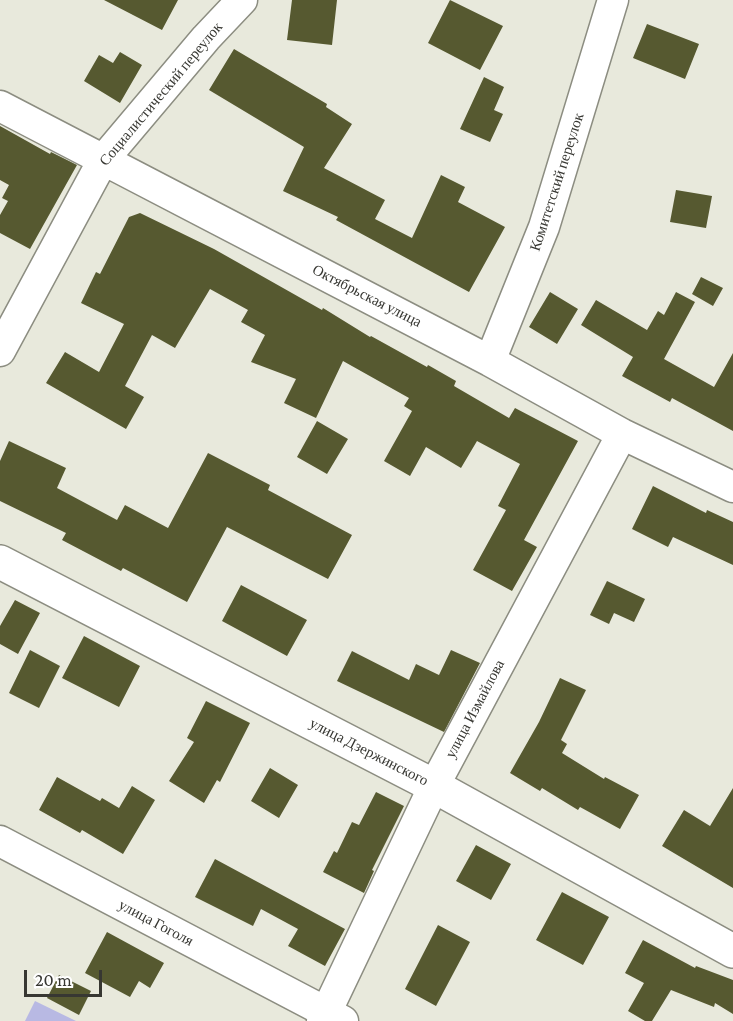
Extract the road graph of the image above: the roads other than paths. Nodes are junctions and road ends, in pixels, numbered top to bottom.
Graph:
1 (242, 0) edge
2 (613, 0) edge
3 (0, 106) edge
4 (103, 160) junction
5 (0, 351) edge
6 (490, 361) junction
7 (622, 434) junction
8 (730, 480) edge
9 (0, 562) edge
10 (434, 786) junction
11 (0, 841) edge
12 (733, 951) edge
13 (331, 1018) edge

1 - 4 street, Социалистический переулок
2 - 6 street, Комитетский переулок
3 - 4 street, Октябрьская улица
4 - 5 street, Социалистический переулок
4 - 6 street, Октябрьская улица
6 - 7 street, Октябрьская улица
7 - 8 street, Октябрьская улица
7 - 10 street, улица Измайлова
9 - 10 street, улица Дзержинского
10 - 12 street, улица Дзержинского
10 - 13 street, улица Измайлова
11 - 13 street, улица Гоголя

